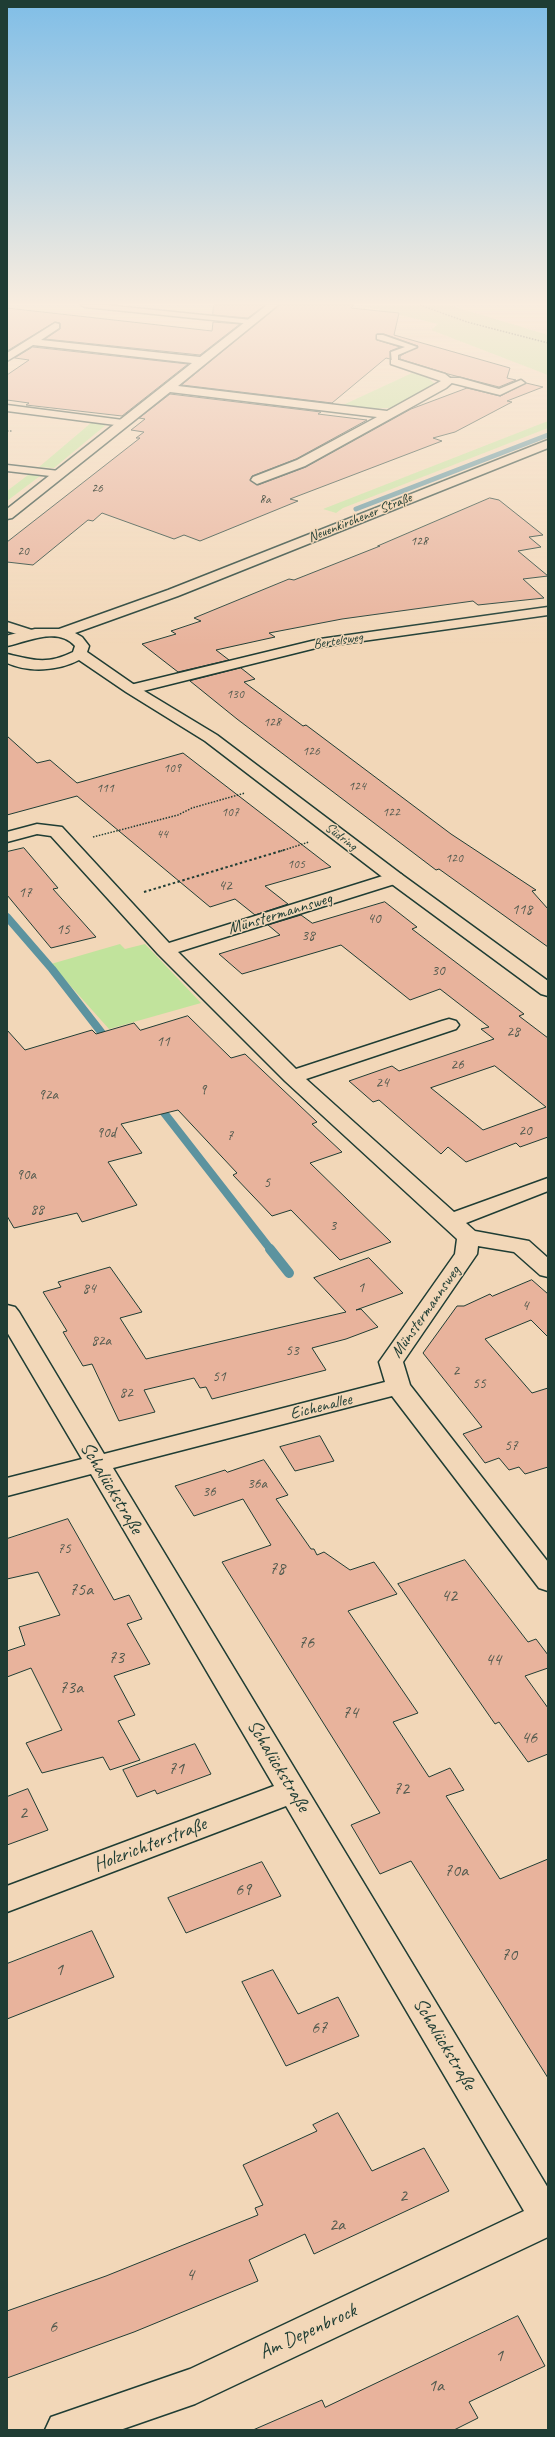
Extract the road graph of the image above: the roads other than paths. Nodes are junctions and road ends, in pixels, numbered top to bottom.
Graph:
1 (81, 419) edge
2 (128, 419) edge
3 (382, 419) edge
4 (123, 423) junction
5 (548, 444) edge
6 (7, 468) edge
7 (59, 474) junction
8 (257, 480) dead end
9 (7, 515) edge
10 (173, 593) junction
11 (548, 611) edge
12 (7, 626) edge
13 (30, 634) junction
14 (58, 634) junction
15 (8, 641) edge
16 (79, 648) junction
17 (11, 663) edge
18 (58, 663) junction
19 (131, 689) junction
20 (7, 837) edge
21 (395, 878) junction
22 (166, 950) junction
23 (548, 990) edge
24 (449, 1025) dead end
25 (292, 1077) junction
26 (548, 1184) edge
27 (451, 1221) junction
28 (468, 1237) junction
29 (548, 1270) edge
30 (7, 1312) edge
31 (398, 1387) junction
32 (96, 1464) junction
33 (7, 1487) edge
34 (548, 1581) edge
35 (294, 1791) junction
36 (7, 1899) edge
37 (547, 2219) edge
38 (64, 2430) edge

1 - 4 lane
2 - 4 street
3 - 8 street
4 - 7 street
5 - 10 street, Neuenkirchener Straße
6 - 7 lane
7 - 9 street
10 - 14 street, Neuenkirchener Straße
10 - 16 street, Neuenkirchener Straße
11 - 19 street, Bertelsweg
12 - 13 street
13 - 14 street
13 - 15 street
14 - 16 street, Südring
16 - 18 street, Neuenkirchener Straße
16 - 19 street, Südring
17 - 18 street
18 - 19 street, Südring
19 - 21 street, Südring
20 - 22 street
21 - 22 street, Münstermannsweg
21 - 23 street, Südring
22 - 25 street
24 - 25 street
25 - 27 street
26 - 27 street
27 - 28 street
28 - 29 street
28 - 31 street, Münstermannsweg
30 - 32 street, Schalückstraße
31 - 32 street, Eichenallee
31 - 34 street
32 - 33 street, Eichenallee
32 - 35 street, Schalückstraße
35 - 36 street, Holzrichterstraße
35 - 37 street, Schalückstraße
37 - 38 street, Am Depenbrock

